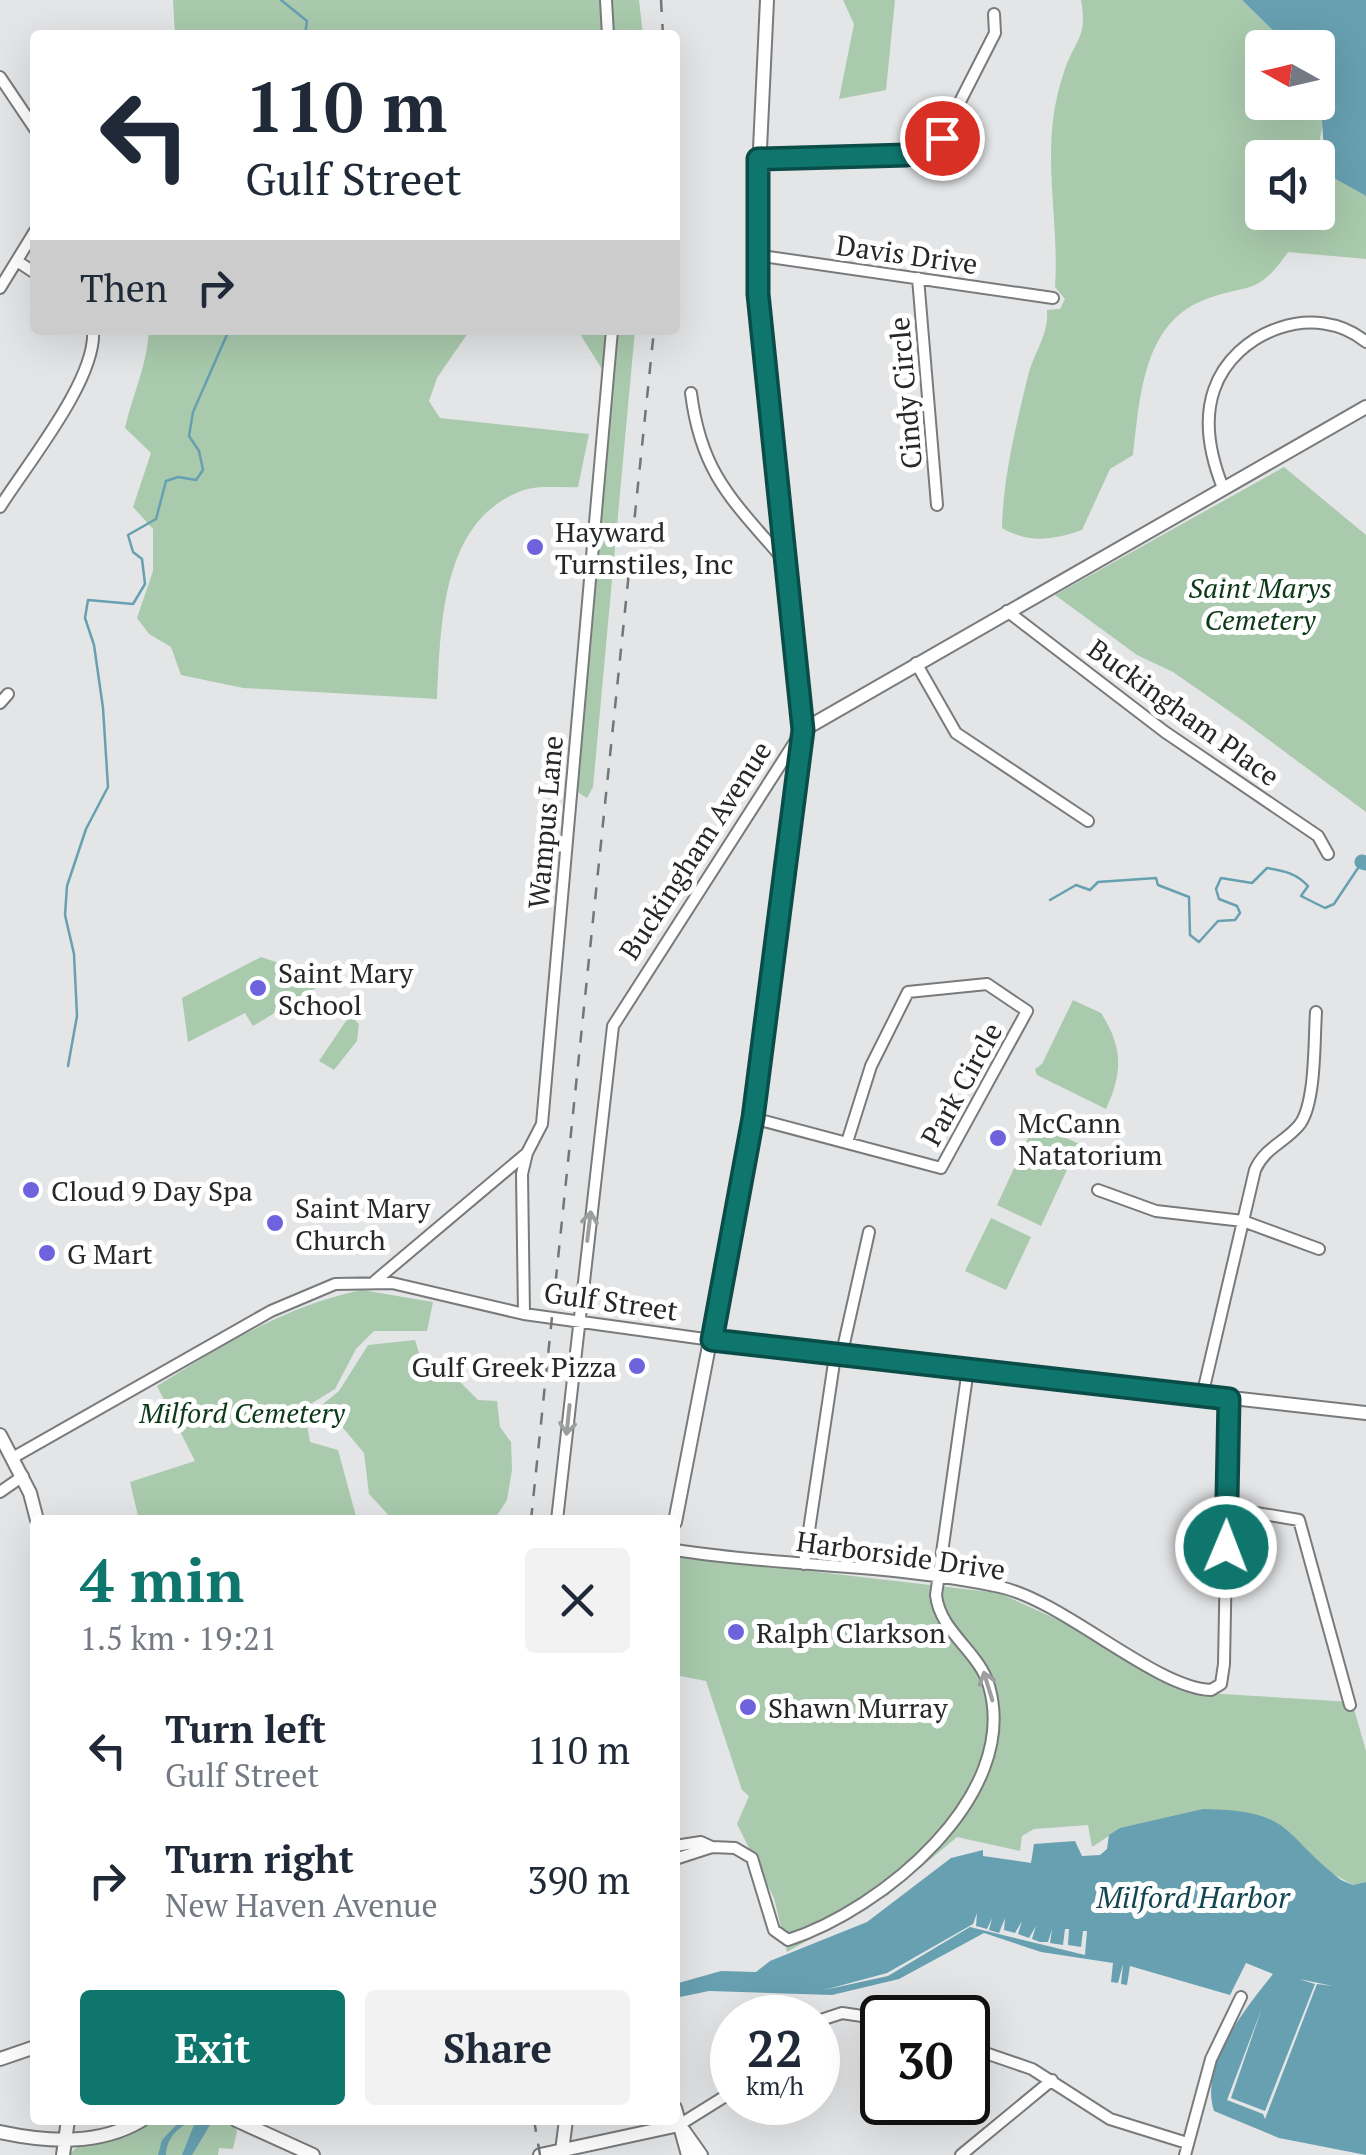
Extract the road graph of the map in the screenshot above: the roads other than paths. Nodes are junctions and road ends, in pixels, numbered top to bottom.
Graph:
1 (606, 0) edge
2 (767, 0) edge
3 (994, 14) dead end
4 (608, 30) edge
5 (0, 77) edge
6 (30, 122) edge
7 (758, 159) junction
8 (30, 239) edge
9 (755, 255) junction
10 (17, 261) junction
11 (30, 270) edge
12 (918, 278) junction
13 (0, 288) edge
14 (1053, 298) dead end
15 (93, 335) edge
16 (612, 335) edge
17 (1366, 342) edge
18 (690, 393) dead end
19 (1366, 407) edge
20 (1223, 488) junction
21 (937, 505) dead end
22 (0, 507) edge
23 (783, 560) junction
24 (1006, 611) junction
25 (916, 662) junction
26 (803, 730) junction
27 (1088, 821) dead end
28 (1328, 854) dead end
29 (1316, 1012) dead end
30 (753, 1118) junction
31 (848, 1140) junction
32 (527, 1153) junction
33 (1098, 1190) dead end
34 (1243, 1221) junction
35 (869, 1232) dead end
36 (1319, 1249) dead end
37 (375, 1280) junction
38 (524, 1314) junction
39 (578, 1323) junction
40 (712, 1340) junction
41 (838, 1356) junction
42 (968, 1370) junction
43 (1202, 1396) junction
44 (1229, 1399) junction
45 (1366, 1413) edge
46 (0, 1435) edge
47 (14, 1457) junction
48 (23, 1476) junction
49 (1, 1489) edge
50 (1227, 1508) junction
51 (35, 1515) edge
52 (558, 1515) edge
53 (676, 1515) edge
54 (680, 1551) edge
55 (804, 1564) junction
56 (938, 1580) junction
57 (1350, 1705) dead end
58 (680, 1845) edge
59 (712, 1846) junction
60 (680, 1858) edge
61 (1241, 1997) dead end
62 (30, 2049) edge
63 (990, 2056) edge
64 (0, 2059) edge
65 (1052, 2080) junction
66 (710, 2106) edge
67 (680, 2124) edge
68 (132, 2125) edge
69 (247, 2125) edge
70 (565, 2125) edge
71 (679, 2125) junction
72 (0, 2132) edge
73 (64, 2148) edge
74 (1186, 2149) edge
75 (562, 2153) edge
76 (312, 2155) edge
77 (540, 2155) edge
78 (688, 2155) edge
79 (701, 2155) edge
80 (961, 2155) edge

1 - 4 street
2 - 7 main road
3 - 7 street
5 - 6 street
7 - 9 main road
8 - 10 street
9 - 12 street, Davis Drive
9 - 23 main road
10 - 11 street
10 - 13 street
12 - 14 street, Davis Drive
12 - 21 street, Cindy Circle
15 - 22 street
16 - 32 street, Wampus Lane
17 - 20 street
18 - 23 street
19 - 20 main road, Buckingham Avenue
20 - 24 main road, Buckingham Avenue
23 - 26 main road
24 - 25 main road, Buckingham Avenue
24 - 28 street, Buckingham Place
25 - 26 main road, Buckingham Avenue
25 - 27 street
26 - 30 main road
39 -> 26 street, Buckingham Avenue
29 - 34 street
30 - 31 street
30 - 40 main road
31 - 31 street, Park Circle
32 - 37 street
32 - 38 street, Wampus Lane
33 - 34 street
34 - 36 street
34 - 43 street
35 - 41 street
37 - 38 street, Gulf Street
37 - 47 street, Gulf Street
38 - 39 street, Gulf Street
39 - 40 street, Gulf Street
39 -> 52 street, Buckingham Avenue
40 - 41 main road, Gulf Street
40 - 53 main road
41 - 42 main road, Gulf Street
41 - 55 street
42 - 43 main road, Gulf Street
42 - 56 street
43 - 44 main road, Gulf Street
44 - 45 main road, Gulf Street
44 - 50 street
46 - 47 main road
47 - 48 main road
48 - 49 street
48 - 51 main road
50 - 56 street, Harborside Drive
50 - 57 street
54 - 55 street, Harborside Drive
55 - 56 street, Harborside Drive
59 -> 56 street
58 - 59 street
59 - 60 street
61 - 74 street
62 - 64 main road
63 - 65 street
65 - 74 street
65 - 80 street
66 - 67 street
68 - 73 main road
69 - 76 main road
70 - 75 main road
71 - 75 main road
71 - 78 main road
71 - 79 main road
72 - 73 main road
75 - 77 main road

